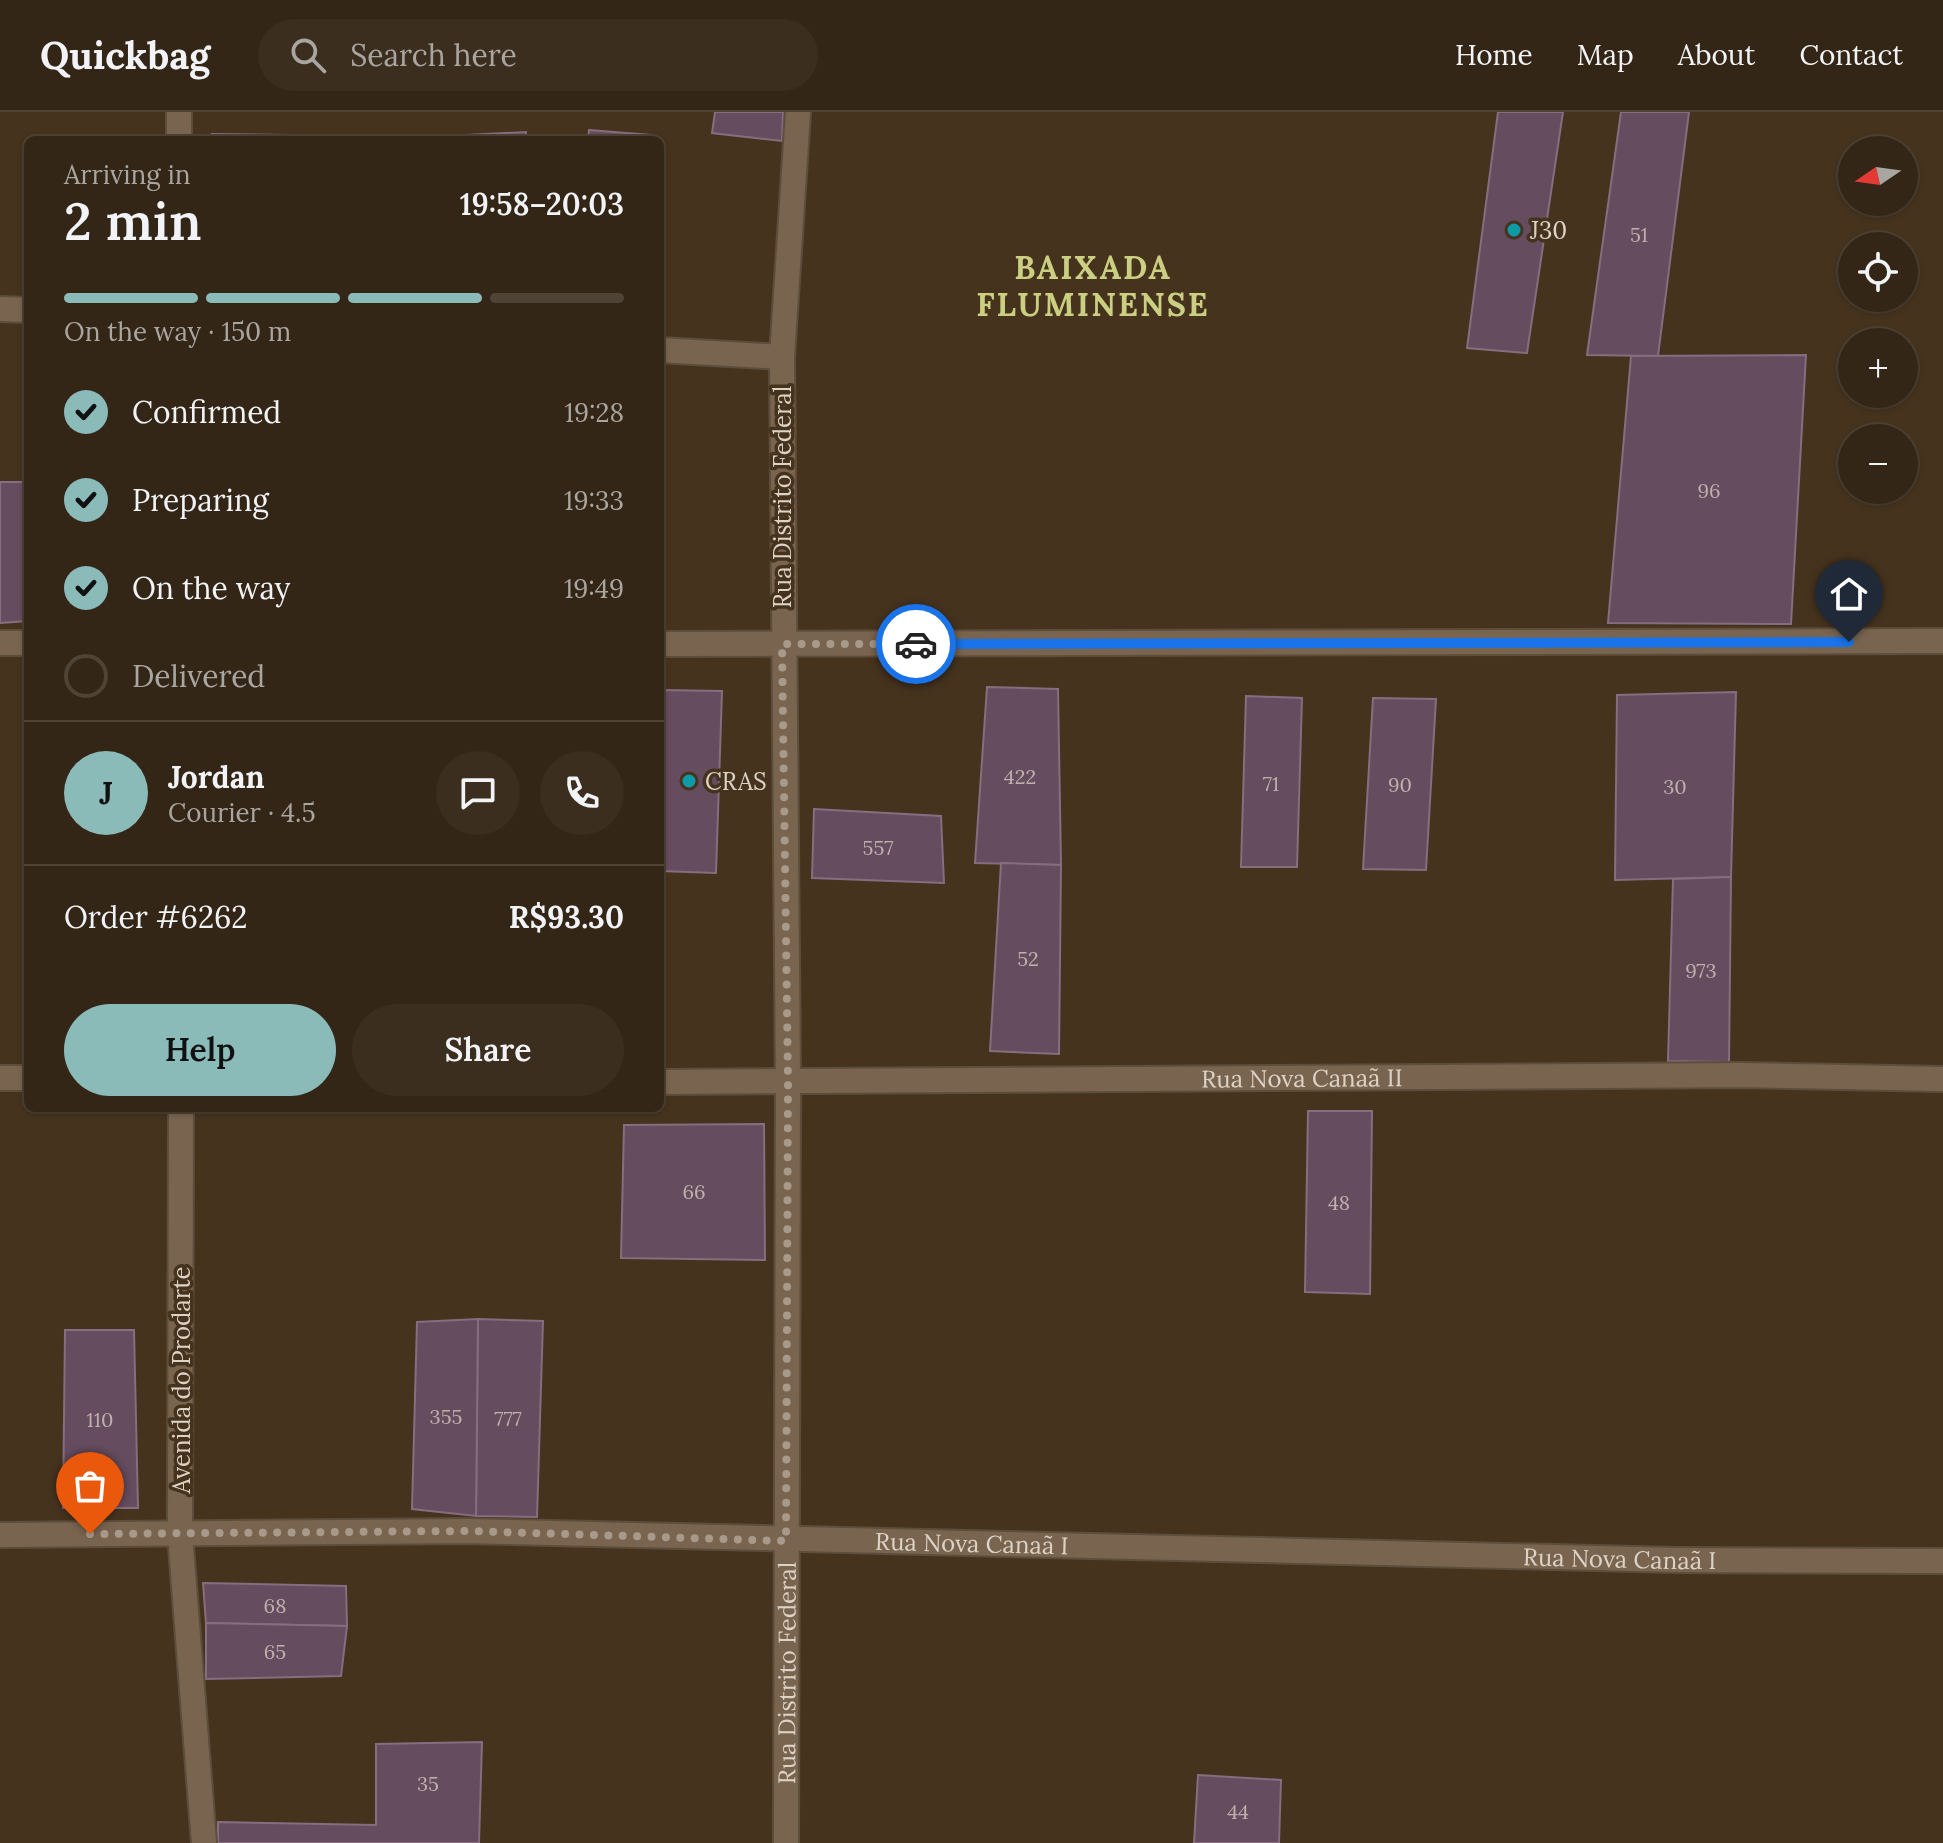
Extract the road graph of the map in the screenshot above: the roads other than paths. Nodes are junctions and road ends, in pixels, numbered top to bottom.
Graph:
1 (179, 112) edge
2 (798, 112) edge
3 (179, 136) edge
4 (0, 309) edge
5 (24, 310) edge
6 (664, 350) edge
7 (782, 357) junction
8 (1943, 641) edge
9 (0, 643) edge
10 (24, 643) edge
11 (664, 644) edge
12 (782, 644) junction
13 (0, 1078) edge
14 (24, 1078) edge
15 (1943, 1079) edge
16 (664, 1082) edge
17 (788, 1083) junction
18 (181, 1112) edge
19 (180, 1534) junction
20 (0, 1535) edge
21 (786, 1541) junction
22 (1943, 1561) edge
23 (204, 1843) edge
24 (786, 1843) edge

1 - 3 street
2 - 7 street, Rua Distrito Federal
4 - 5 street
6 - 7 street
7 - 12 street, Rua Distrito Federal
8 - 12 street
9 - 10 street
11 - 12 street
12 - 17 street, Rua Distrito Federal
13 - 14 street
15 - 17 street, Rua Nova Canaã II
16 - 17 street, Rua Nova Canaã II
17 - 21 street, Rua Distrito Federal
18 - 19 street, Avenida do Prodarte
19 - 20 street, Rua Nova Canaã I
19 - 21 street, Rua Nova Canaã I
19 - 23 street, Avenida do Prodarte
21 - 22 street, Rua Nova Canaã I
21 - 24 street, Rua Distrito Federal

